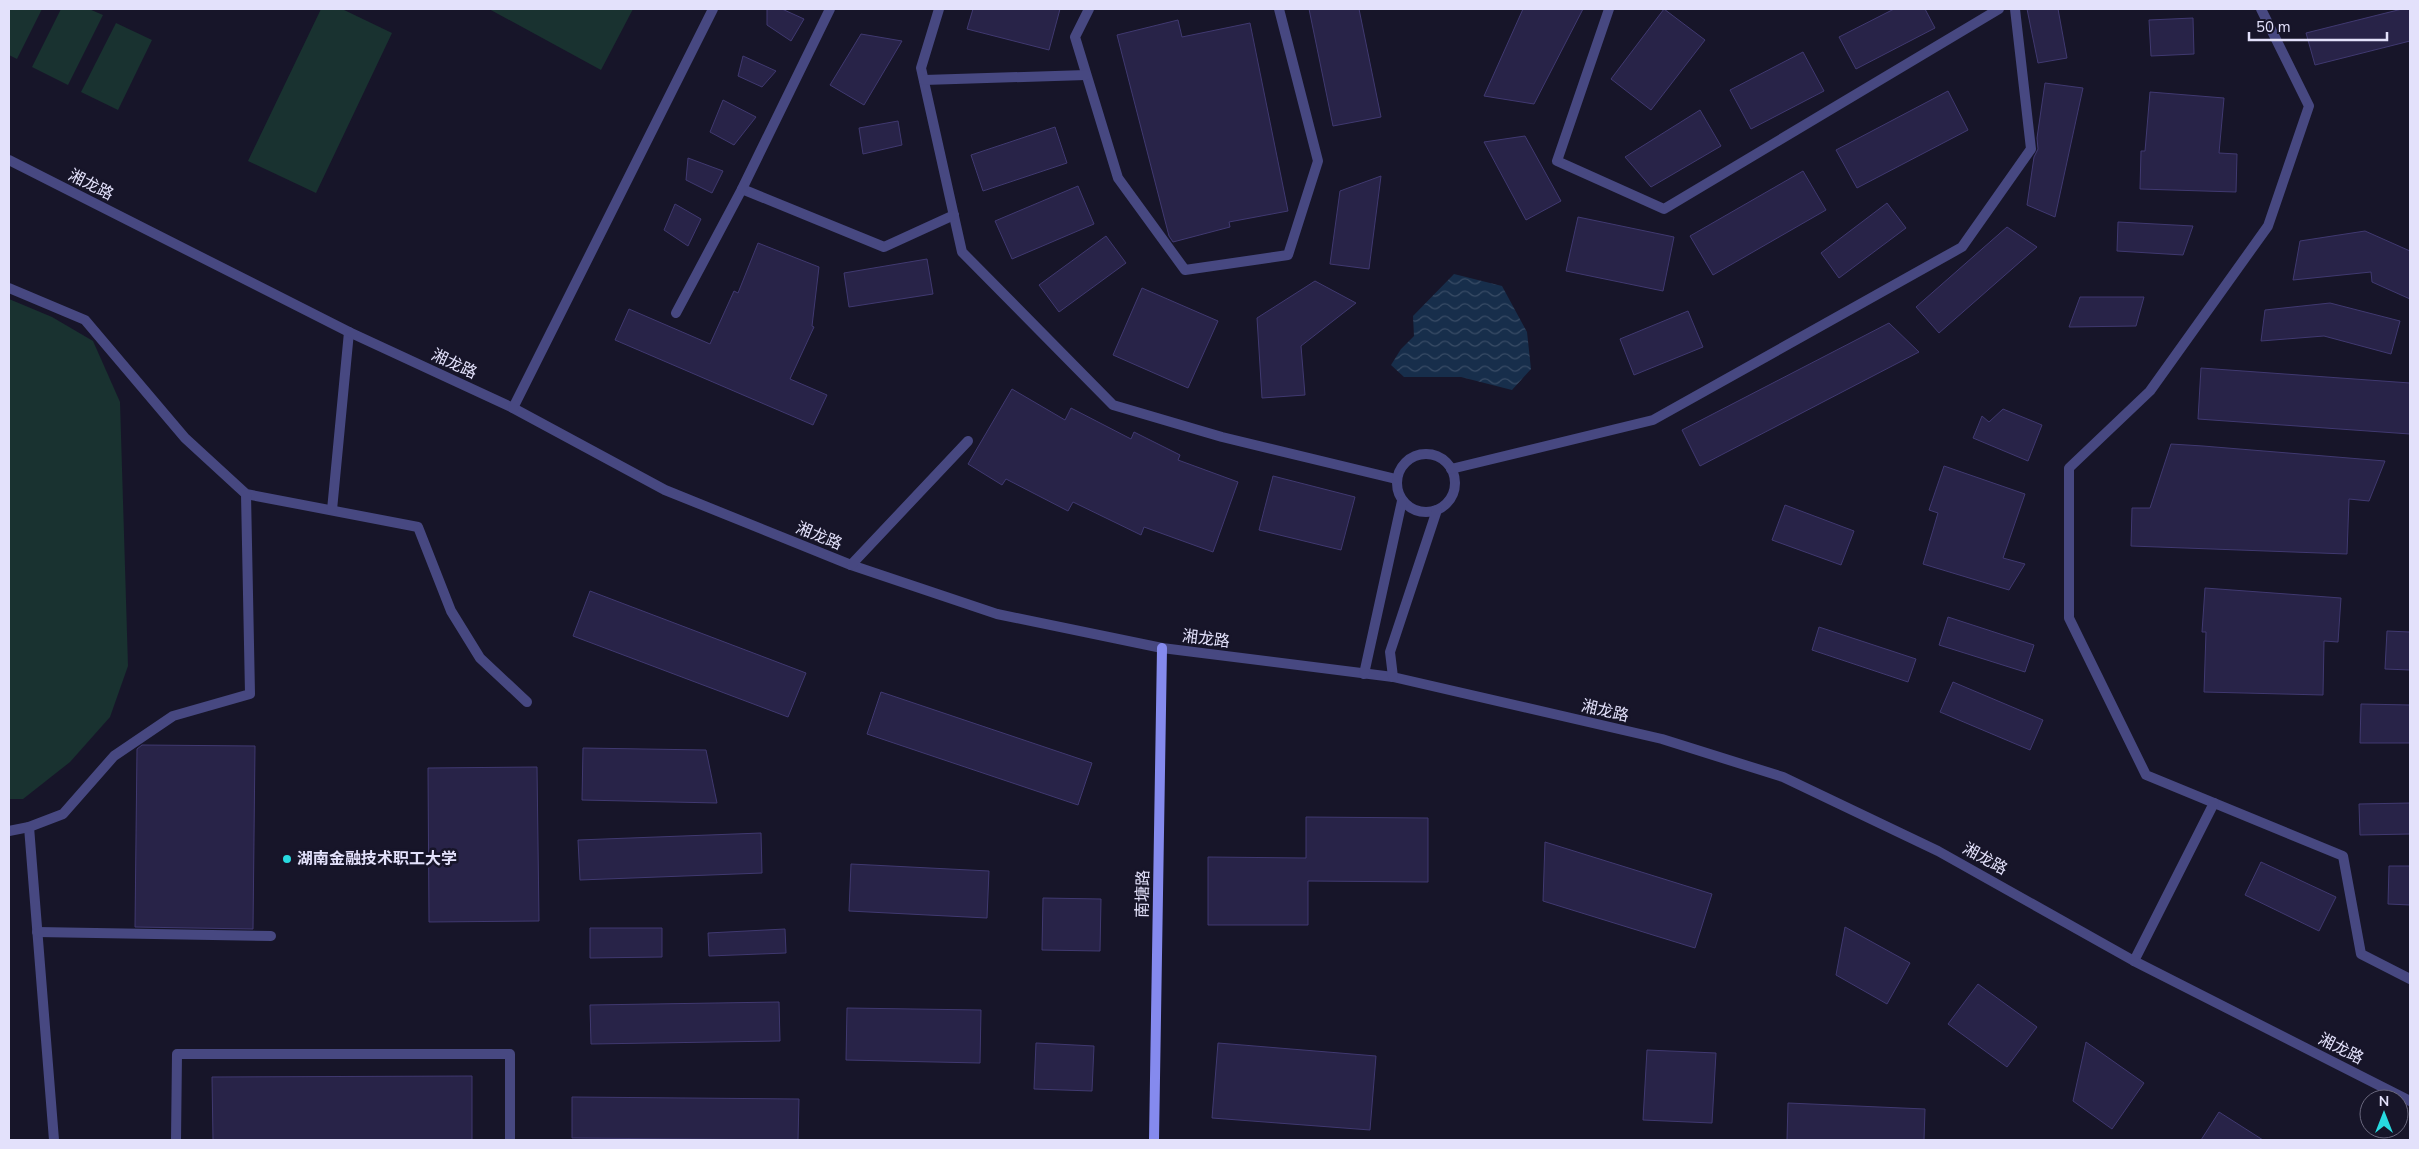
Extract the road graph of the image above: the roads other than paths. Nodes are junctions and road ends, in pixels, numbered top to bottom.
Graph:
1 (713, 9) edge
2 (830, 9) edge
3 (939, 9) edge
4 (1089, 9) edge
5 (1279, 9) edge
6 (1610, 9) edge
7 (1999, 9) edge
8 (2015, 9) edge
9 (2261, 9) edge
10 (1086, 75) junction
11 (924, 80) junction
12 (9, 160) edge
13 (742, 189) junction
14 (954, 215) junction
15 (9, 288) edge
16 (676, 313) dead end
17 (349, 332) junction
18 (513, 408) junction
19 (968, 441) dead end
20 (1451, 469) junction
21 (1396, 479) junction
22 (246, 494) junction
23 (1402, 501) junction
24 (332, 510) junction
25 (1437, 510) junction
26 (851, 565) junction
27 (1162, 648) junction
28 (1364, 674) junction
29 (1393, 677) junction
30 (526, 702) dead end
31 (2214, 803) junction
32 (28, 827) junction
33 (9, 831) edge
34 (37, 932) junction
35 (271, 936) dead end
36 (2134, 961) junction
37 (2410, 979) edge
38 (2410, 1101) edge
39 (54, 1140) edge
40 (176, 1140) edge
41 (510, 1140) edge
42 (1154, 1140) edge

1 - 18 street
2 - 13 street
3 - 11 street
4 - 10 street
5 - 10 street
6 - 7 street
8 - 20 street
9 - 31 street
10 - 11 street
11 - 14 street
12 - 17 street, 湘龙路
13 - 14 street
13 - 16 street
14 - 21 street
15 - 22 street
17 - 18 street, 湘龙路
17 - 24 street
18 - 26 street, 湘龙路
19 - 26 street
20 - 21 street
20 - 25 street
21 - 23 street
22 - 24 street
22 - 32 street
23 - 25 street
23 - 28 street
24 - 30 street
25 - 29 street
26 - 27 street, 湘龙路
27 - 28 street, 湘龙路
27 - 42 street, 南塘路
28 - 29 street, 湘龙路
29 - 36 street, 湘龙路
31 - 36 street
31 - 37 street
32 - 33 street
32 - 34 street
34 - 35 street
34 - 39 street
36 - 38 street, 湘龙路
40 - 41 street

